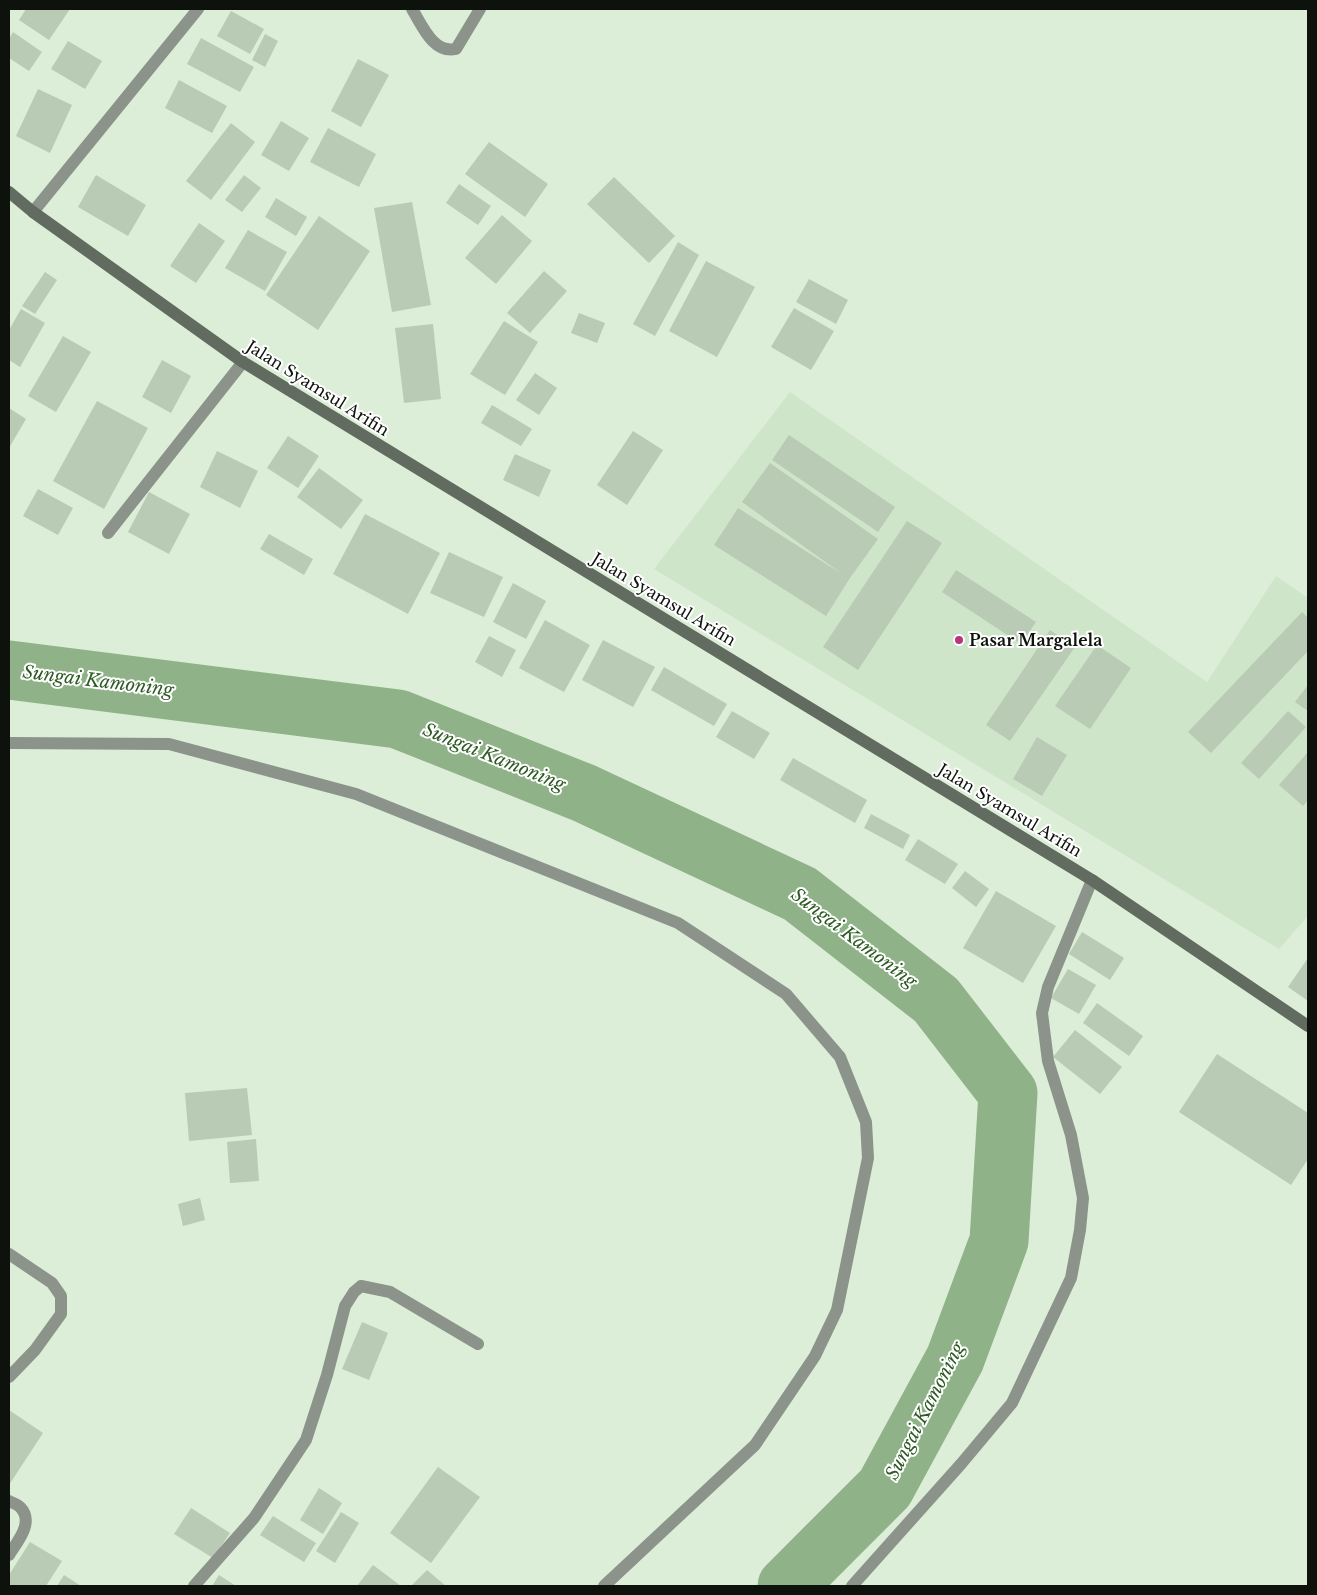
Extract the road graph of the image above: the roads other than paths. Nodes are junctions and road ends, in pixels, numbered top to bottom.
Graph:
1 (198, 9) edge
2 (412, 9) edge
3 (480, 9) edge
4 (9, 192) edge
5 (33, 212) junction
6 (243, 362) junction
7 (108, 533) dead end
8 (9, 743) edge
9 (1092, 880) junction
10 (1308, 1026) edge
11 (9, 1254) edge
12 (478, 1344) dead end
13 (9, 1377) edge
14 (9, 1501) edge
15 (9, 1556) edge
16 (194, 1586) edge
17 (604, 1586) edge
18 (852, 1586) edge

1 - 5 street
2 - 3 street
4 - 5 main road, Jalan Syamsul Arifin
5 - 6 main road, Jalan Syamsul Arifin
6 - 7 street
6 - 9 main road, Jalan Syamsul Arifin
8 - 17 street
9 - 10 main road, Jalan Syamsul Arifin
9 - 18 street
11 - 13 street
12 - 16 street
14 - 15 street

